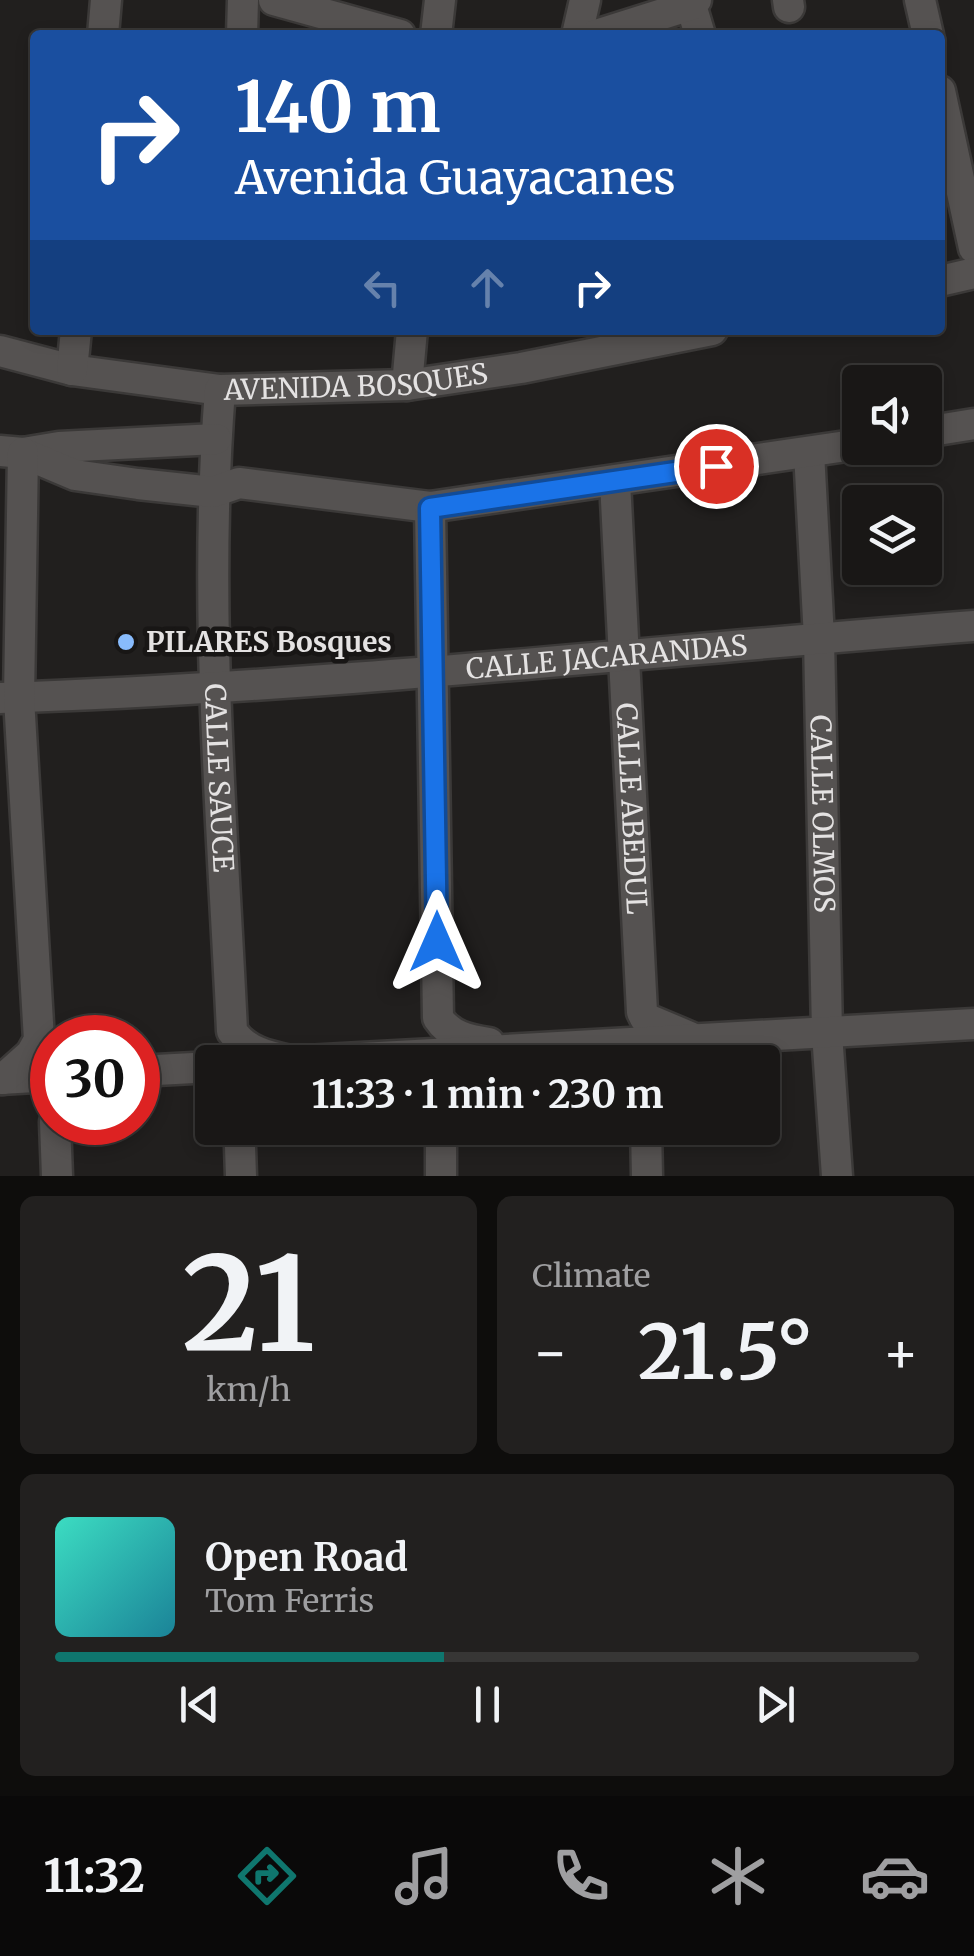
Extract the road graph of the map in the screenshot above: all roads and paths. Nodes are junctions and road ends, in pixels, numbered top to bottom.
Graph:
1 (106, 0) edge
2 (242, 0) edge
3 (274, 0) edge
4 (440, 0) edge
5 (585, 0) edge
6 (920, 0) edge
7 (694, 2) edge
8 (103, 30) edge
9 (242, 30) edge
10 (382, 30) edge
11 (437, 30) edge
12 (578, 30) edge
13 (611, 30) edge
14 (699, 30) edge
15 (927, 30) edge
16 (945, 114) edge
17 (974, 248) edge
18 (974, 273) edge
19 (945, 279) edge
20 (76, 335) edge
21 (412, 335) edge
22 (664, 335) edge
23 (617, 340) edge
24 (0, 351) edge
25 (72, 370) junction
26 (408, 385) junction
27 (220, 390) junction
28 (974, 424) edge
29 (942, 429) edge
30 (216, 439) junction
31 (842, 447) edge
32 (11, 452) edge
33 (809, 452) junction
34 (615, 481) junction
35 (213, 492) junction
36 (430, 508) junction
37 (974, 626) edge
38 (818, 638) junction
39 (623, 658) junction
40 (434, 674) junction
41 (215, 689) junction
42 (10, 698) edge
43 (974, 1024) edge
44 (828, 1033) junction
45 (696, 1040) junction
46 (246, 1045) edge
47 (502, 1045) edge
48 (676, 1045) edge
49 (195, 1068) edge
50 (160, 1070) edge
51 (30, 1077) edge
52 (2, 1079) edge
53 (56, 1145) edge
54 (441, 1145) edge
55 (646, 1145) edge
56 (57, 1176) edge
57 (442, 1176) edge
58 (647, 1176) edge
59 (837, 1176) edge

1 - 8 street
2 - 9 street
3 - 10 street
4 - 11 street
5 - 12 street
6 - 15 street
7 - 13 street
7 - 14 street
16 - 17 street
18 - 19 street
20 - 25 street
21 - 26 street
22 - 23 street, AVENIDA BOSQUES
23 - 26 street, AVENIDA BOSQUES
24 - 25 street, AVENIDA BOSQUES
25 - 27 street, AVENIDA BOSQUES
26 - 27 street, AVENIDA BOSQUES
27 - 30 street, CALLE SAUCE
28 - 29 street
30 - 32 street, AVENIDA BOSQUES
30 - 35 street, CALLE SAUCE
31 - 33 street
32 - 35 street
32 - 42 street
33 - 34 street
33 - 38 street, CALLE OLMOS
34 - 36 street
34 - 39 street, CALLE ABEDUL
35 - 36 street
35 - 41 street, CALLE SAUCE
36 - 40 street
37 - 38 street, CALLE JACARANDAS
38 - 39 street, CALLE JACARANDAS
38 - 44 street, CALLE OLMOS
39 - 40 street, CALLE JACARANDAS
39 - 45 street, CALLE ABEDUL
40 - 41 street, CALLE JACARANDAS
40 - 47 street
41 - 42 street, CALLE JACARANDAS
41 - 46 street, CALLE SAUCE
42 - 52 street
43 - 44 street
44 - 45 street
44 - 59 street, CALLE OLMOS
45 - 48 street
49 - 50 street
51 - 52 street
53 - 56 street
54 - 57 street
55 - 58 street

